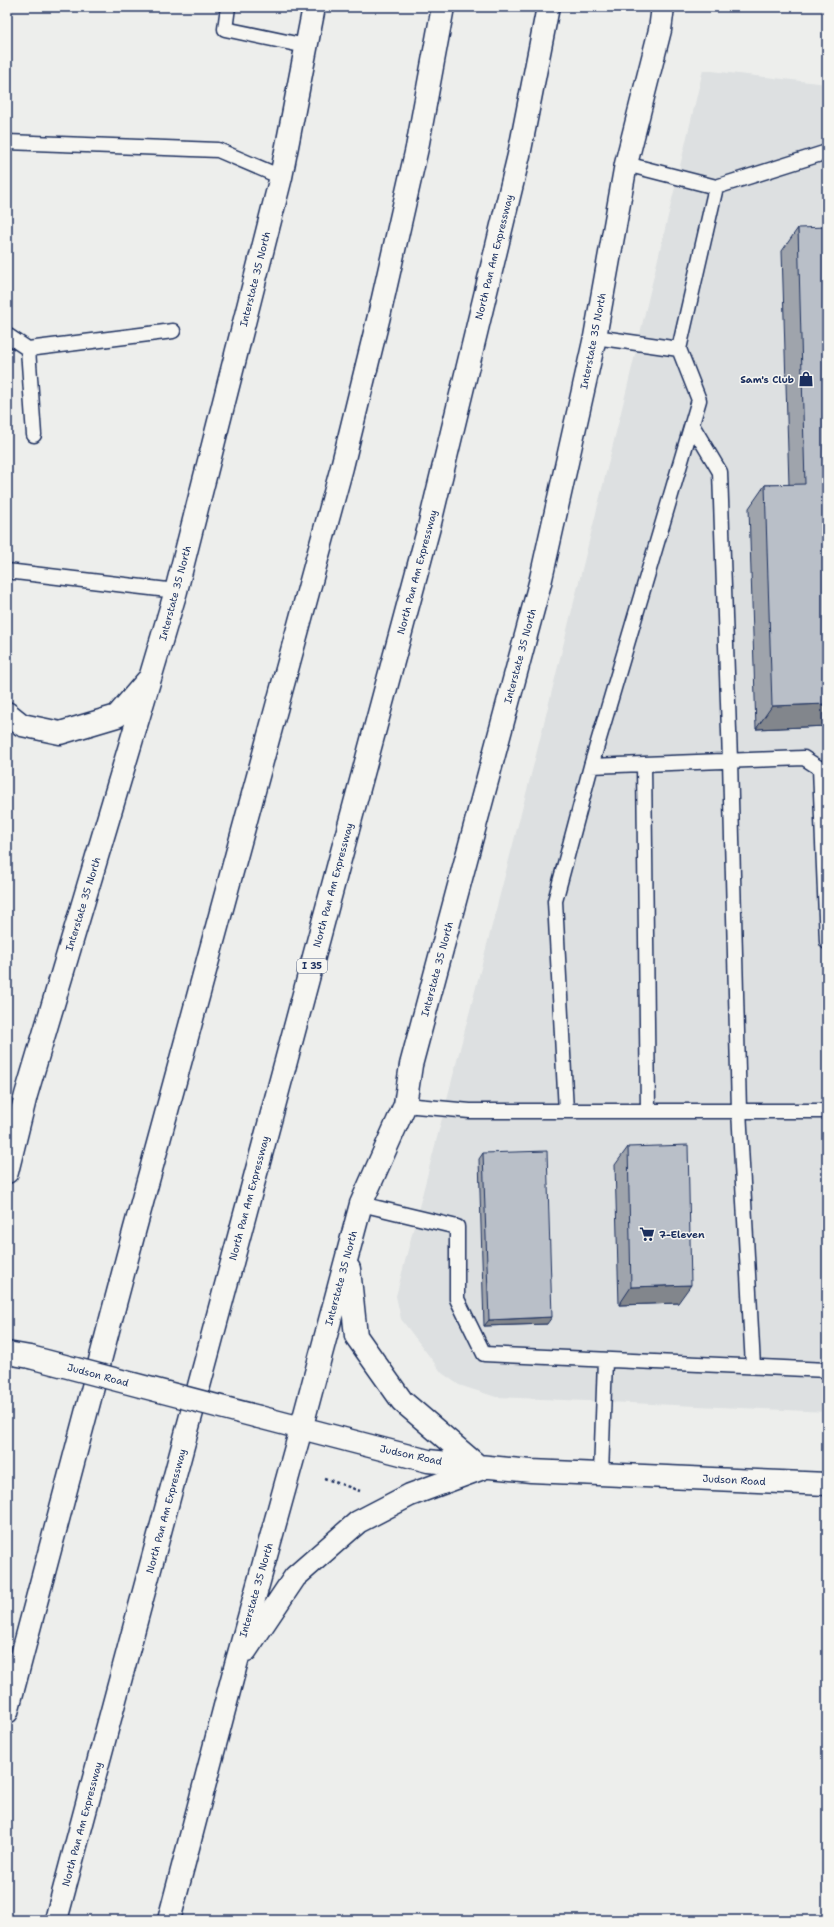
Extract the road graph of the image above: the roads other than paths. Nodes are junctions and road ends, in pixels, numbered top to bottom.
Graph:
1 (228, 7) edge
2 (314, 7) edge
3 (443, 7) edge
4 (548, 7) edge
5 (663, 7) edge
6 (306, 46) junction
7 (7, 142) edge
8 (827, 152) edge
9 (626, 164) junction
10 (281, 177) junction
11 (716, 187) junction
12 (173, 331) dead end
13 (7, 335) edge
14 (595, 337) junction
15 (28, 349) junction
16 (678, 349) junction
17 (692, 424) junction
18 (34, 436) dead end
19 (7, 571) edge
20 (176, 591) junction
21 (151, 676) junction
22 (7, 713) edge
23 (730, 760) junction
24 (644, 764) junction
25 (591, 766) junction
26 (823, 770) edge
27 (827, 942) edge
28 (404, 1105) junction
29 (566, 1110) junction
30 (648, 1110) junction
31 (739, 1110) junction
32 (827, 1111) edge
33 (7, 1172) edge
34 (361, 1204) junction
35 (347, 1256) junction
36 (7, 1353) edge
37 (605, 1360) junction
38 (753, 1366) junction
39 (827, 1370) edge
40 (301, 1429) junction
41 (483, 1466) junction
42 (601, 1474) junction
43 (827, 1484) edge
44 (32, 1620) junction
45 (235, 1668) junction
46 (7, 1688) edge
47 (7, 1712) edge
48 (56, 1920) edge
49 (169, 1920) edge

1 - 6 lane
2 - 6 main road, Interstate 35 North
3 - 44 main road
4 - 48 main road, North Pan Am Expressway / I 35
5 - 9 main road, Interstate 35 North
6 - 10 main road, Interstate 35 North
7 - 10 lane
8 - 11 lane
9 - 11 lane
9 - 14 main road, Interstate 35 North
10 - 20 main road, Interstate 35 North
11 - 16 lane
12 - 15 lane
13 - 15 lane
14 - 16 lane
14 - 28 main road, Interstate 35 North
15 - 18 lane
16 - 17 lane
17 - 23 lane
17 - 25 lane
19 - 20 lane
20 - 21 main road, Interstate 35 North
21 - 22 main road
21 - 33 main road, Interstate 35 North
23 - 24 lane
23 - 26 lane
23 - 31 lane
24 - 25 lane
24 - 30 lane
25 - 29 lane
26 - 27 lane
28 - 29 lane
28 - 34 main road, Interstate 35 North
29 - 30 lane
30 - 31 lane
31 - 32 lane
31 - 38 lane
34 - 35 main road, Interstate 35 North
34 - 37 lane
35 - 40 main road, Interstate 35 North
35 - 41 main road
36 - 40 main road, Judson Road, bridge
37 - 38 lane
37 - 42 lane
38 - 39 lane
40 - 41 main road, Judson Road
40 - 45 main road, Interstate 35 North
41 - 42 main road, Judson Road
41 - 45 main road
42 - 43 main road, Judson Road
44 - 46 main road
44 - 47 main road
45 - 49 main road, Interstate 35 North

